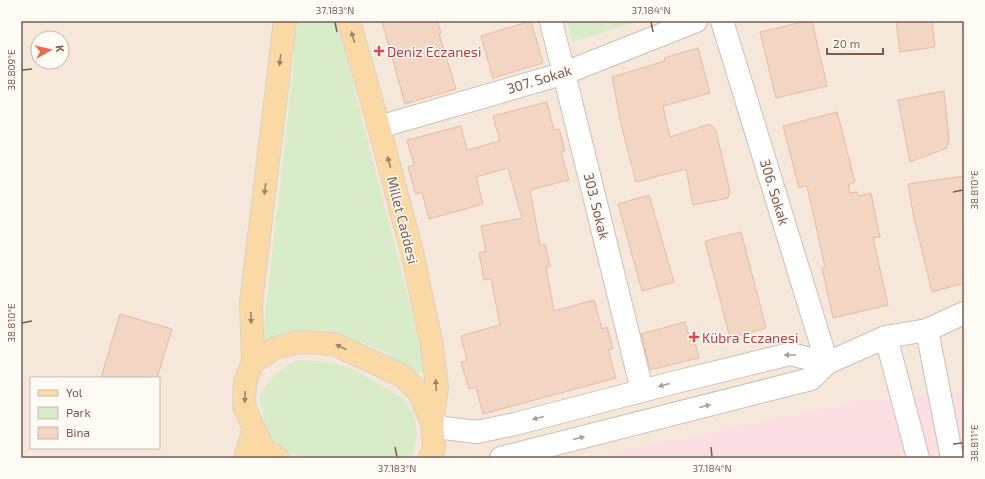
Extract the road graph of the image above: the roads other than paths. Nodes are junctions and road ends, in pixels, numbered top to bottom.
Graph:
1 (285, 21) edge
2 (349, 21) edge
3 (551, 21) edge
4 (696, 21) edge
5 (722, 21) edge
6 (565, 73) junction
7 (379, 127) junction
8 (964, 313) edge
9 (927, 330) junction
10 (886, 337) junction
11 (253, 362) junction
12 (828, 363) junction
13 (642, 390) junction
14 (432, 423) junction
15 (254, 429) junction
16 (244, 458) edge
17 (278, 458) edge
18 (430, 458) edge
19 (501, 458) edge
20 (918, 458) edge
21 (952, 458) edge

1 -> 11 main road
7 -> 2 main road, Millet Caddesi
3 - 6 street, 303. Sokak
4 - 6 street, 307. Sokak
5 - 12 street, 306. Sokak
6 - 7 street, 307. Sokak
6 - 13 street, 303. Sokak
14 -> 7 main road, Millet Caddesi
8 - 9 street
9 - 10 street
9 - 21 street
10 - 12 street
10 - 20 street
14 -> 11 main road
11 -> 15 main road
12 -> 13 street
19 -> 12 street
13 -> 14 street
14 - 18 main road
15 - 16 main road
15 - 17 main road

